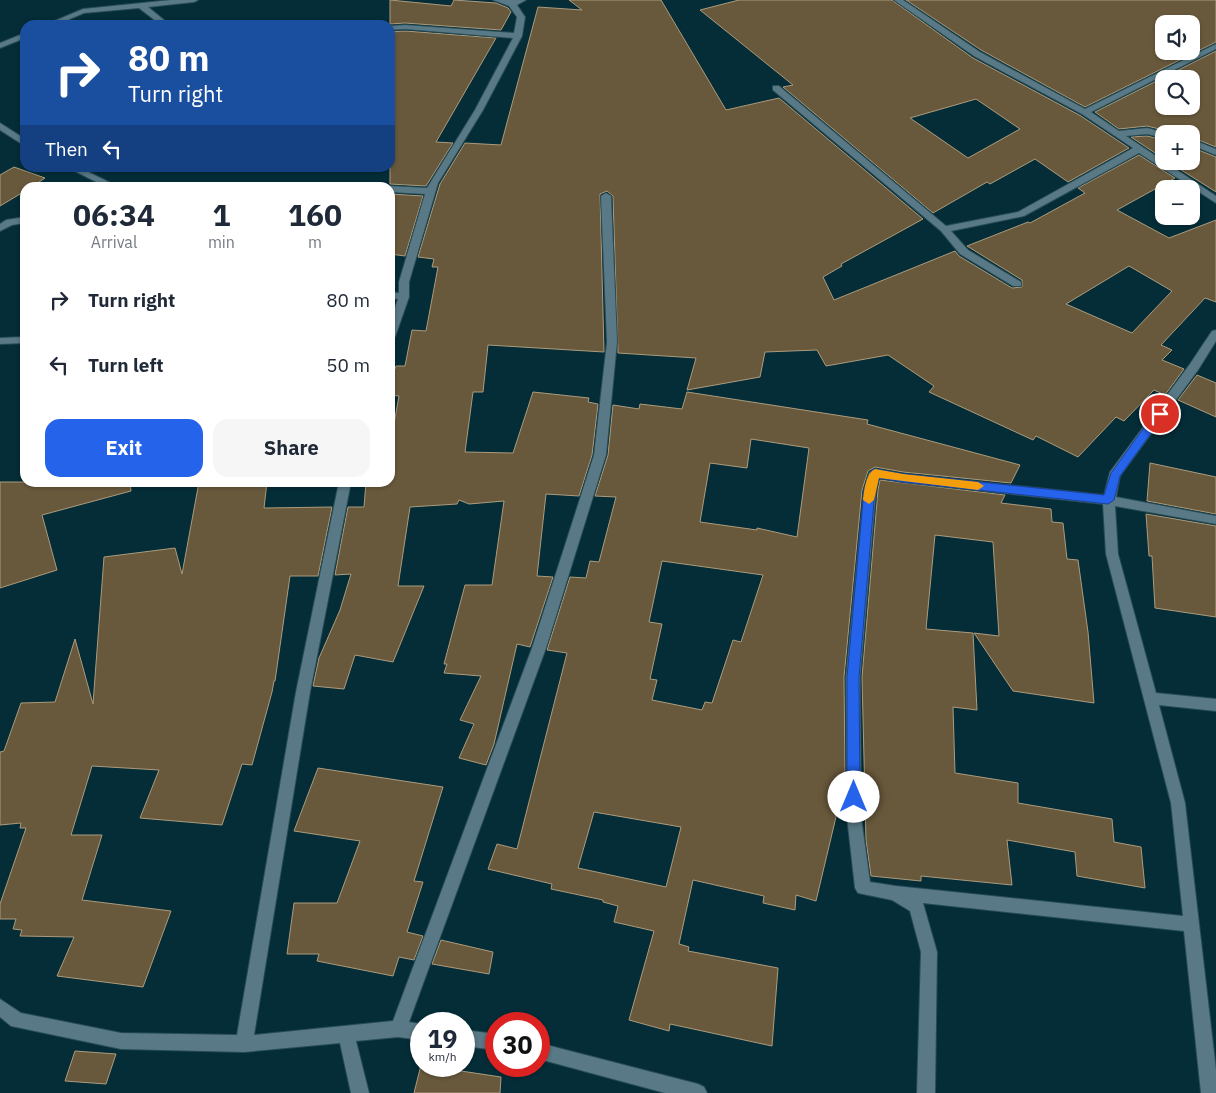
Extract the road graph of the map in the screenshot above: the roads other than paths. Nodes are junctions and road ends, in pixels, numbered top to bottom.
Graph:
1 (105, 0) edge
2 (194, 0) edge
3 (497, 0) edge
4 (522, 0) edge
5 (898, 0) edge
6 (139, 4) junction
7 (512, 4) junction
8 (114, 6) junction
9 (61, 20) edge
10 (160, 20) edge
11 (395, 28) edge
12 (518, 36) junction
13 (20, 37) edge
14 (0, 46) edge
15 (1216, 46) edge
16 (776, 88) dead end
17 (1084, 112) junction
18 (0, 126) edge
19 (1155, 133) edge
20 (1118, 134) junction
21 (20, 140) edge
22 (1200, 146) edge
23 (1139, 149) junction
24 (1216, 152) edge
25 (83, 172) edge
26 (104, 182) edge
27 (395, 189) edge
28 (430, 191) junction
29 (606, 196) dead end
30 (1216, 200) edge
31 (20, 221) edge
32 (0, 228) edge
33 (944, 229) junction
34 (1017, 284) dead end
35 (395, 296) edge
36 (404, 297) junction
37 (395, 323) edge
38 (1216, 333) edge
39 (20, 340) edge
40 (0, 341) edge
41 (344, 487) edge
42 (1108, 500) junction
43 (1216, 520) edge
44 (1150, 698) junction
45 (1216, 705) edge
46 (895, 893) junction
47 (1191, 924) junction
48 (0, 1007) edge
49 (398, 1029) junction
50 (410, 1031) edge
51 (346, 1033) junction
52 (244, 1044) junction
53 (550, 1054) edge
54 (360, 1093) edge
55 (698, 1093) edge
56 (926, 1093) edge
57 (1210, 1093) edge

1 - 8 street
2 - 6 street
3 - 7 street
4 - 7 street
5 - 17 street
6 - 8 street
6 - 10 street
7 - 12 street
8 - 9 street
11 - 12 street
12 - 28 street
13 - 14 street
15 - 17 street
16 - 33 street
17 - 20 street
18 - 21 street
19 - 20 street
20 - 23 street
22 - 24 street
23 - 30 street
23 - 33 street
25 - 26 street
27 - 28 street
28 - 36 street
29 - 49 street
31 - 32 street
33 - 34 street
35 - 36 street
36 - 37 street
38 - 42 street
39 - 40 street
41 - 52 street
42 - 43 street
42 - 44 street
42 - 46 street
44 - 45 street
44 - 47 street
46 - 47 street
46 - 56 street
47 - 57 street
48 - 52 street
49 - 50 street
49 - 51 street
51 - 52 street
51 - 54 street
53 - 55 street

